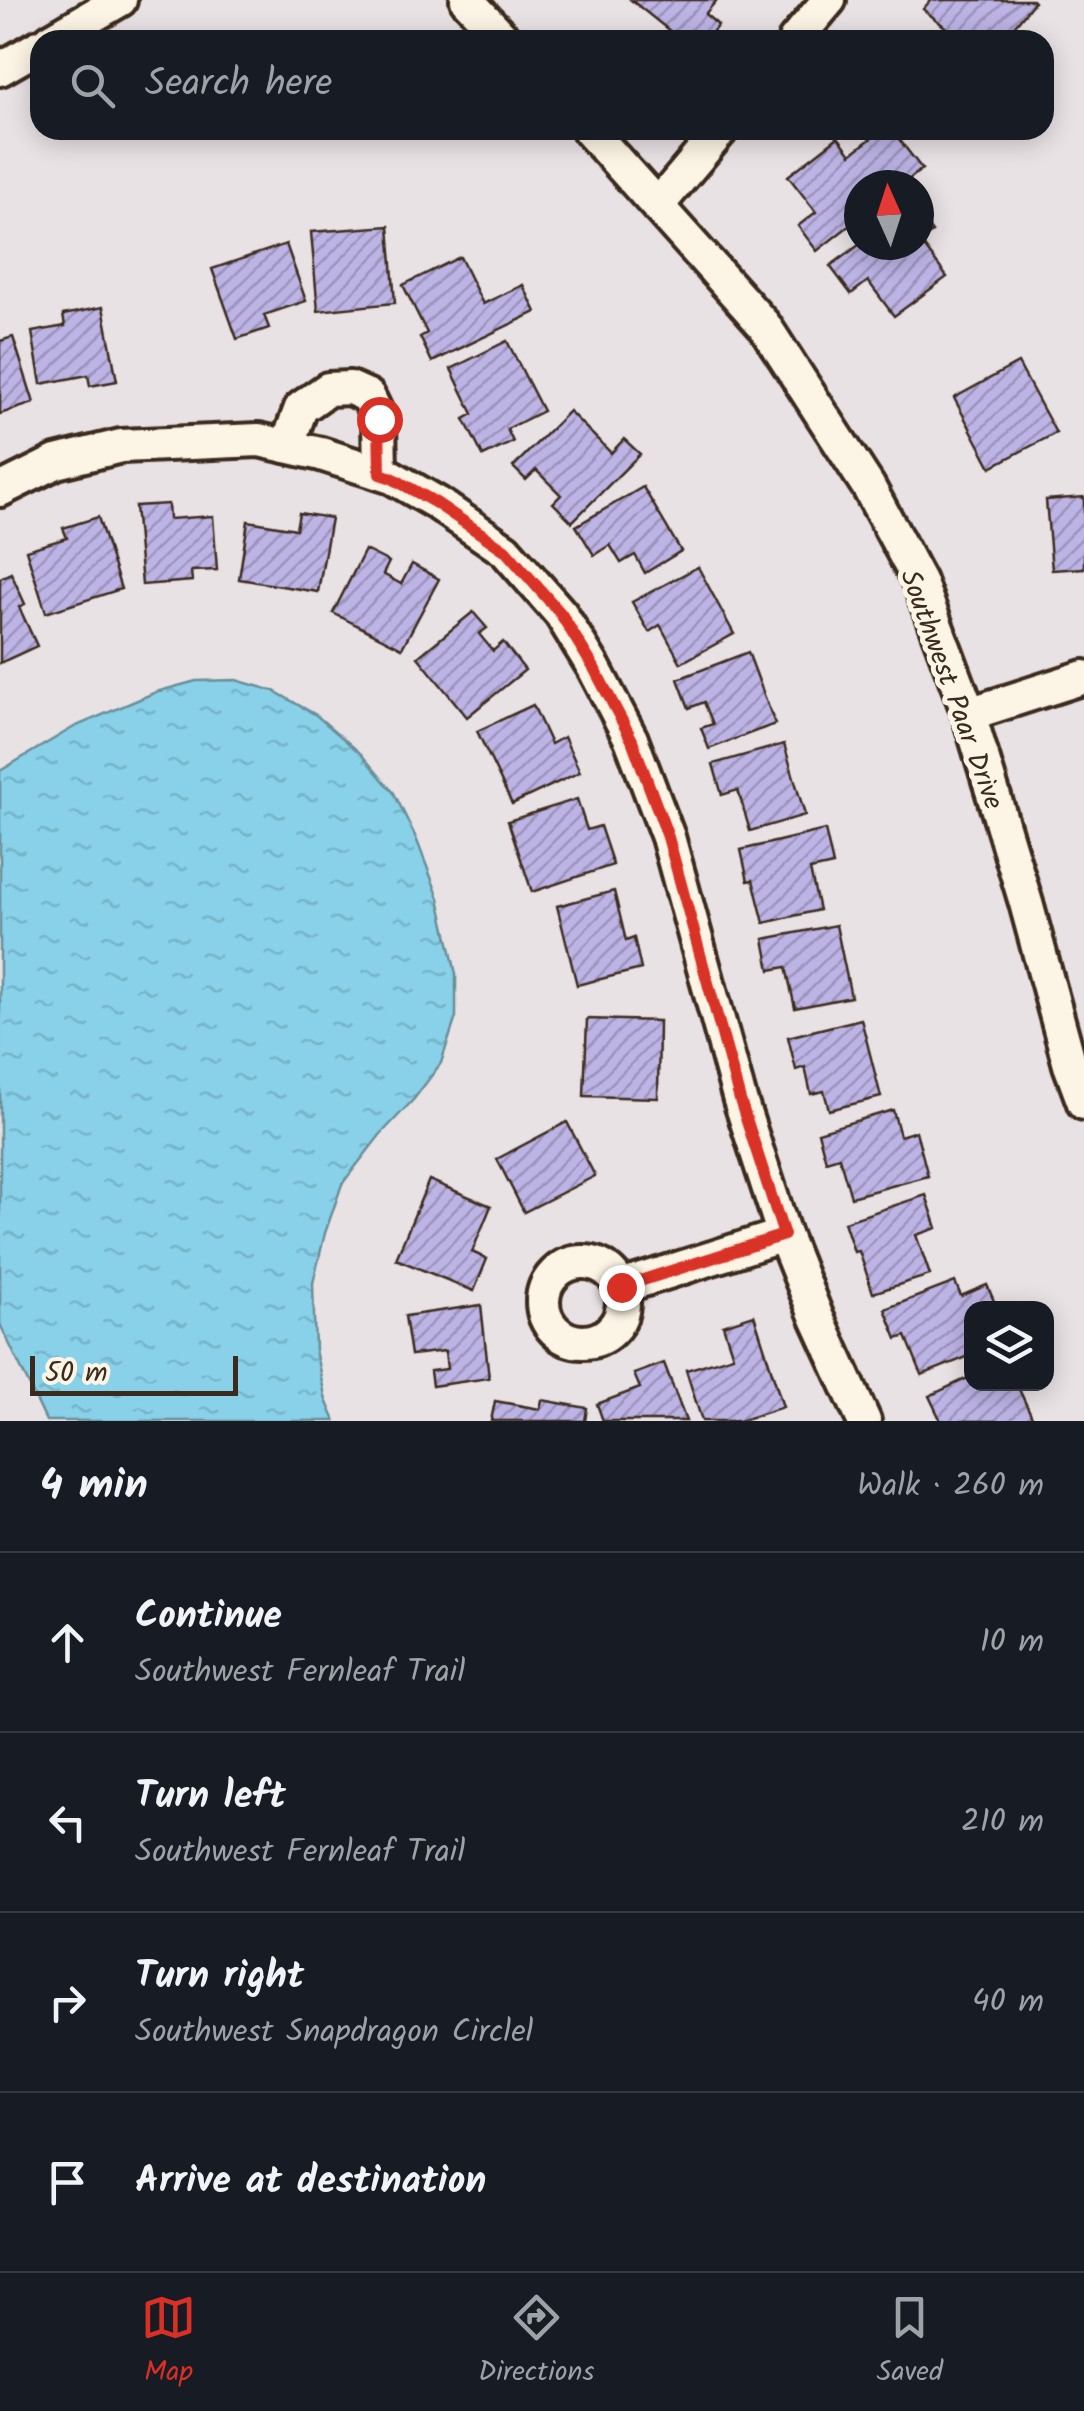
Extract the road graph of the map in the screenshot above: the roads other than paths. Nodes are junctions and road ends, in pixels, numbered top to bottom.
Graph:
1 (120, 0) edge
2 (468, 0) edge
3 (829, 0) edge
4 (68, 30) edge
5 (496, 30) edge
6 (804, 30) edge
7 (30, 52) edge
8 (0, 69) edge
9 (598, 140) edge
10 (712, 140) edge
11 (658, 205) junction
12 (287, 446) junction
13 (380, 474) junction
14 (0, 490) edge
15 (1084, 677) edge
16 (969, 714) junction
17 (1084, 1103) edge
18 (784, 1235) junction
19 (621, 1287) dead end
20 (864, 1421) edge

1 - 4 street
2 - 5 street
3 - 6 street
7 - 8 street
9 - 11 street, Southwest Paar Drive
10 - 11 street
11 - 16 street, Southwest Paar Drive
12 - 13 street
12 - 13 street
12 - 14 street
13 - 18 street
15 - 16 street
16 - 17 street, Southwest Paar Drive
18 - 19 street
18 - 20 street

